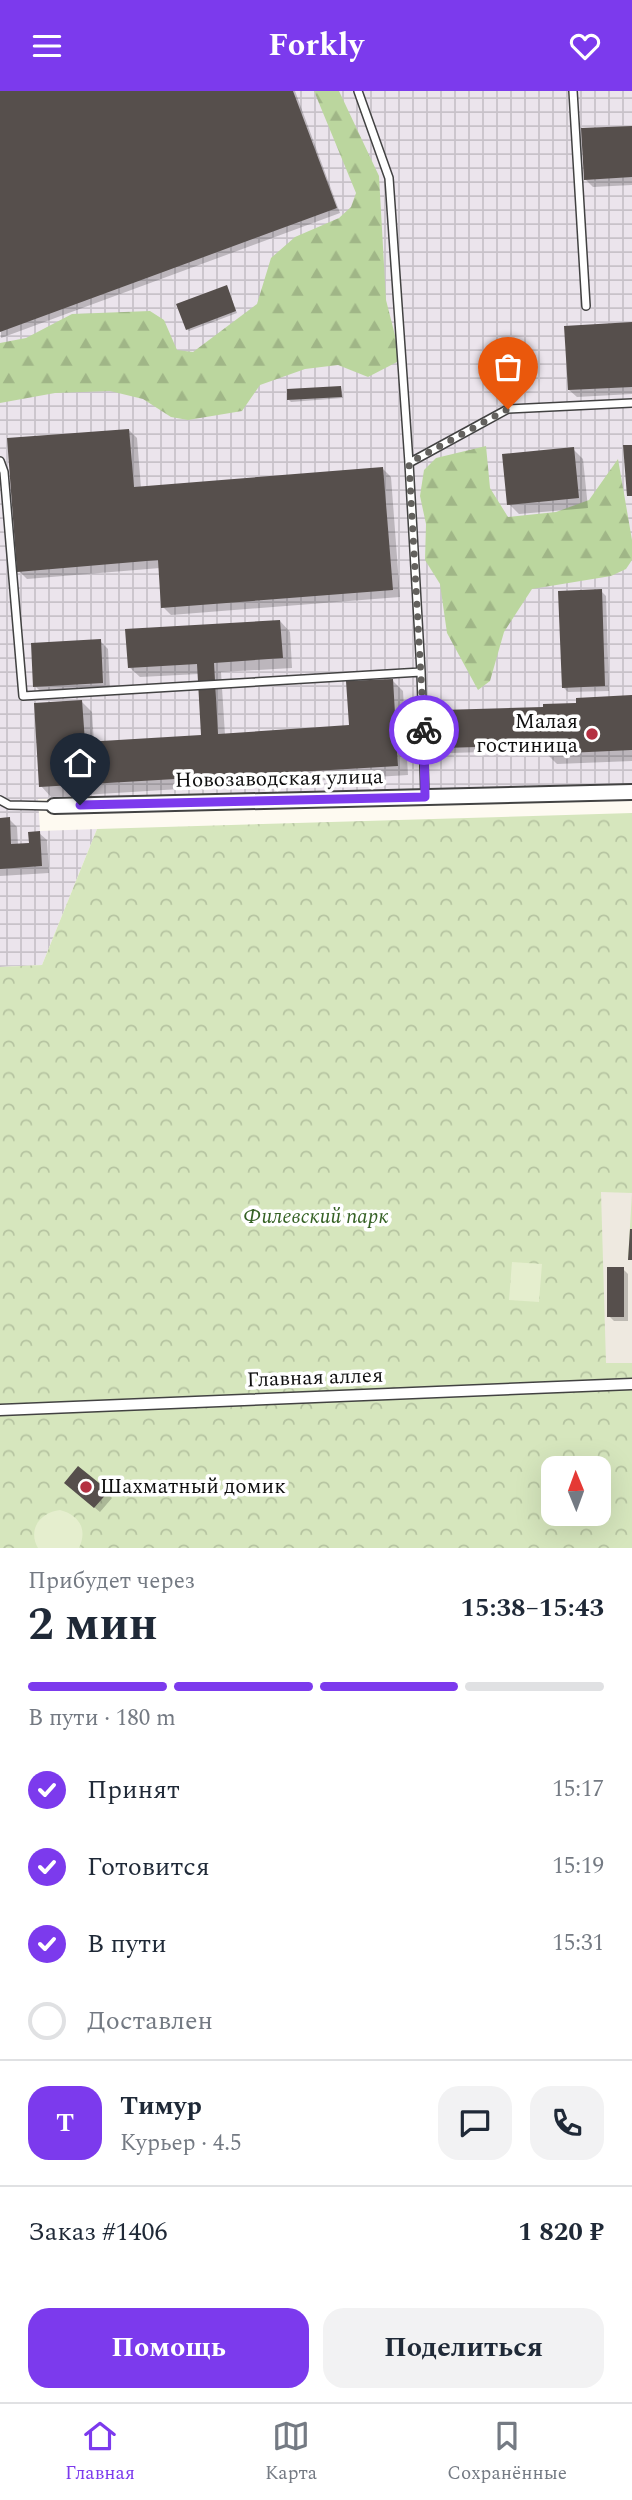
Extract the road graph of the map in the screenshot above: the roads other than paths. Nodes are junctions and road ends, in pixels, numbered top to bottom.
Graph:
1 (358, 91) edge
2 (573, 91) edge
3 (586, 306) dead end
4 (632, 403) edge
5 (0, 461) edge
6 (409, 463) junction
7 (421, 672) junction
8 (632, 792) edge
9 (425, 797) junction
10 (0, 800) edge
11 (54, 806) joint
12 (632, 1384) edge
13 (0, 1411) edge

1 - 6 lane
2 - 3 lane
4 - 6 lane
5 - 7 lane
6 - 7 lane
7 - 9 lane
8 - 9 street, Новозаводская улица
9 - 11 street, Новозаводская улица
10 - 11 lane
12 - 13 street, Главная аллея

